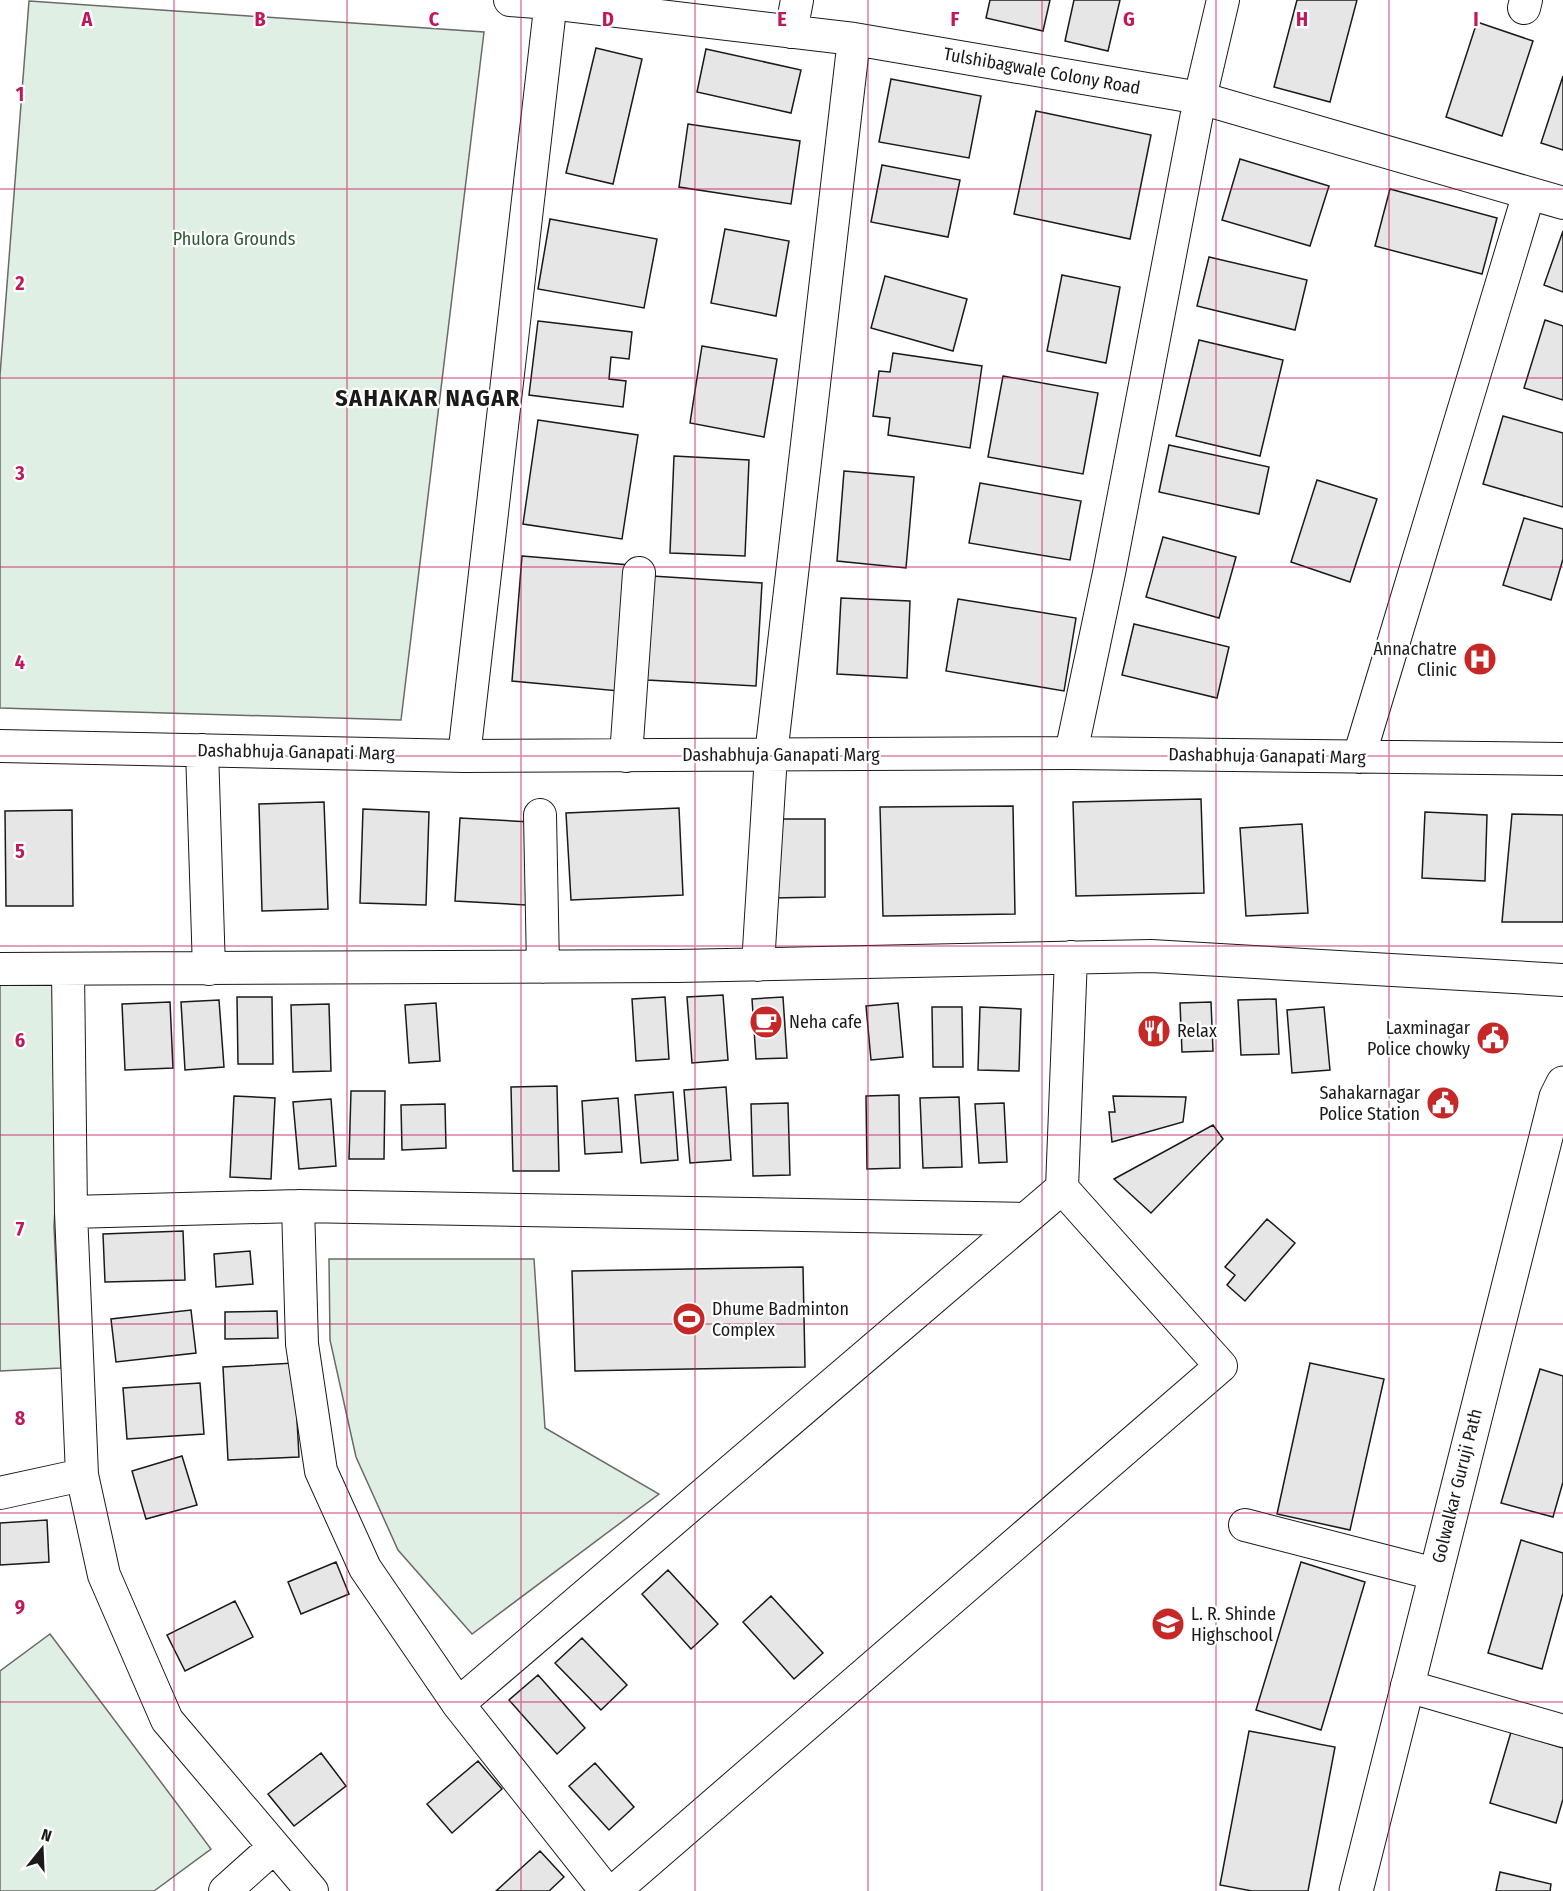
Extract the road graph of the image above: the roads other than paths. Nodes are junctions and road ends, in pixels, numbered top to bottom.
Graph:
1 (510, 0) edge
2 (797, 0) edge
3 (1223, 0) edge
4 (551, 1) edge
5 (791, 32) junction
6 (854, 39) junction
7 (1200, 98) junction
8 (1529, 193) junction
9 (1563, 203) edge
10 (639, 573) dead end
11 (0, 746) edge
12 (202, 750) junction
13 (1071, 753) junction
14 (771, 755) junction
15 (464, 756) junction
16 (626, 756) junction
17 (1359, 757) junction
18 (1563, 759) edge
19 (540, 815) dead end
20 (1071, 957) junction
21 (758, 965) junction
22 (543, 968) junction
23 (0, 969) edge
24 (209, 969) junction
25 (68, 970) junction
26 (1563, 980) edge
27 (1563, 1083) edge
28 (1556, 1119) edge
29 (1062, 1188) junction
30 (298, 1206) junction
31 (71, 1212) junction
32 (1025, 1219) junction
33 (82, 1475) junction
34 (0, 1493) edge
35 (1245, 1526) dead end
36 (1435, 1574) junction
37 (1407, 1686) junction
38 (458, 1704) junction
39 (1563, 1731) edge
40 (274, 1847) junction
41 (225, 1891) edge
42 (312, 1891) edge
43 (606, 1891) edge
44 (614, 1891) edge
45 (1356, 1891) edge

1 - 4 street, Tulshibagwale Colony Road
2 - 5 street
3 - 7 street
4 - 5 street, Tulshibagwale Colony Road
4 - 15 street
5 - 6 street, Tulshibagwale Colony Road
6 - 7 street, Tulshibagwale Colony Road
6 - 14 street
7 - 8 street, Tulshibagwale Colony Road
7 - 13 street
8 - 9 street, Tulshibagwale Colony Road
8 - 17 street
10 - 16 street
11 - 12 street, Dashabhuja Ganapati Marg
12 - 15 street, Dashabhuja Ganapati Marg
12 - 24 street
13 - 14 street, Dashabhuja Ganapati Marg
13 - 17 street, Dashabhuja Ganapati Marg
14 - 16 street, Dashabhuja Ganapati Marg
14 - 21 street
15 - 16 street, Dashabhuja Ganapati Marg
17 - 18 street, Dashabhuja Ganapati Marg
19 - 22 street
20 - 21 street
20 - 26 street
20 - 29 street
21 - 22 street
22 - 24 street
23 - 25 street
24 - 25 street
25 - 31 street
27 - 28 street, Golwalkar Guruji Path
28 - 36 street, Golwalkar Guruji Path
29 - 32 street
29 - 44 street
30 - 31 street
30 - 32 street
30 - 38 street
31 - 33 street
32 - 38 street
33 - 34 street
33 - 40 street
35 - 36 street
36 - 37 street, Golwalkar Guruji Path
37 - 39 street
37 - 45 street, Golwalkar Guruji Path
38 - 43 street
40 - 41 street
40 - 42 street

